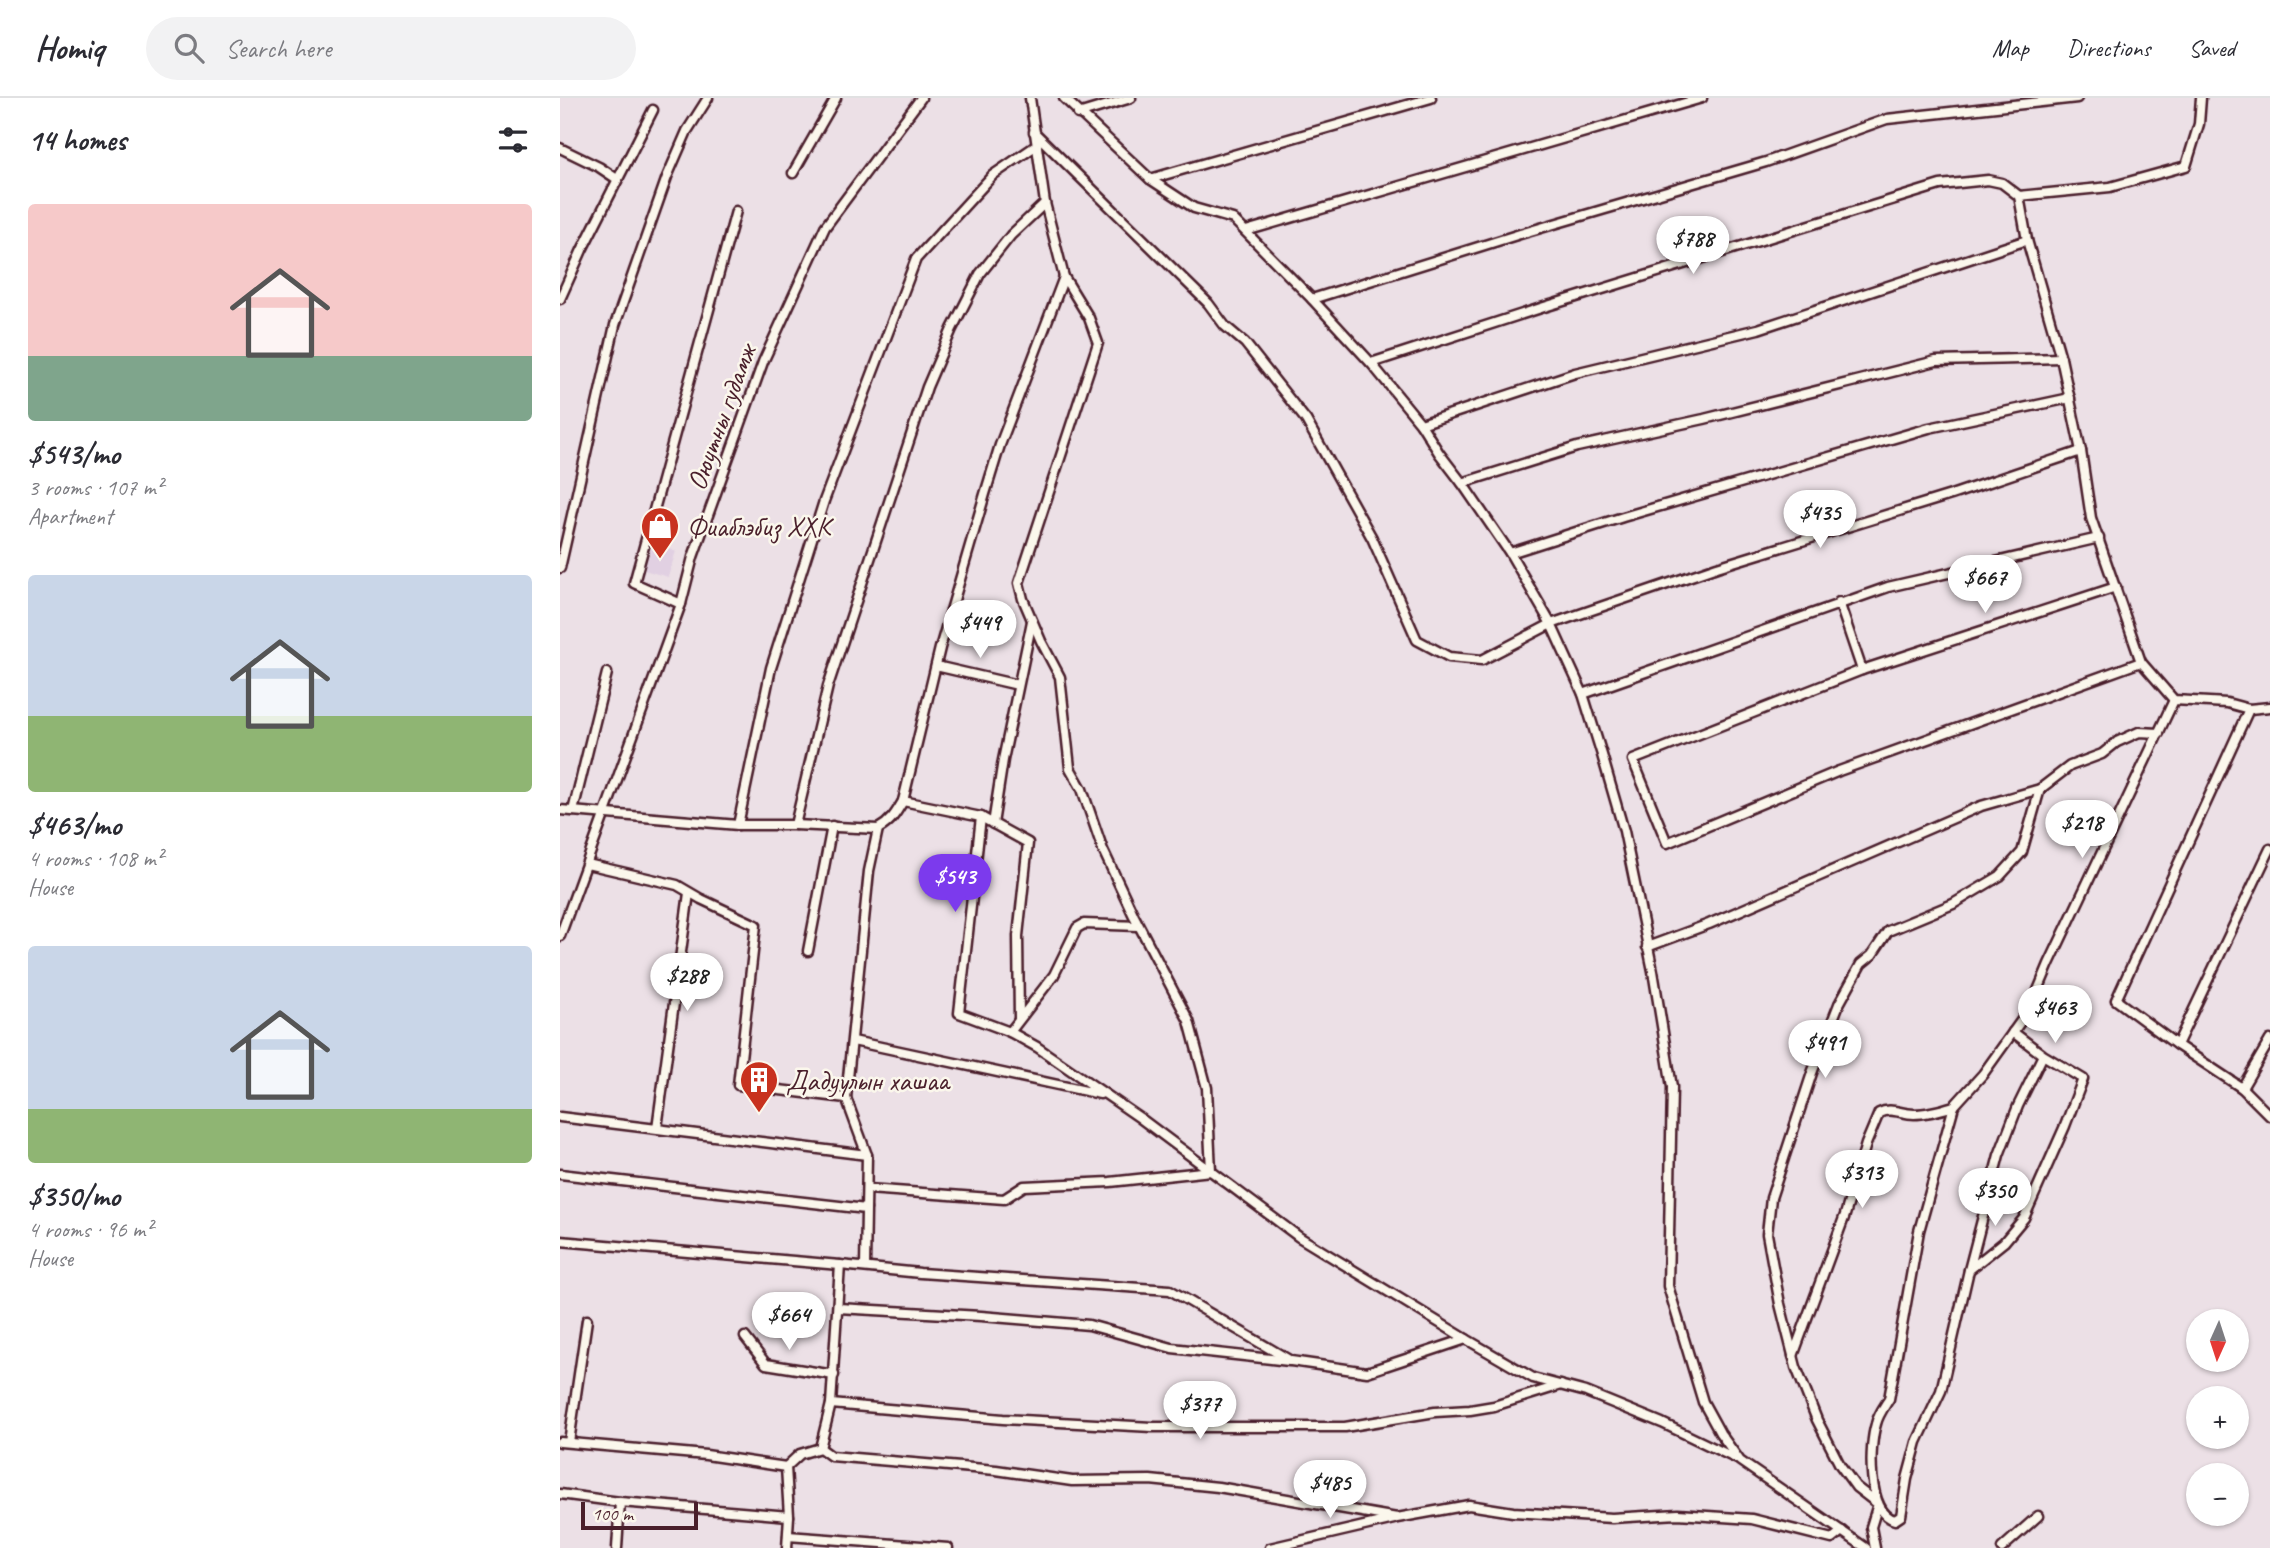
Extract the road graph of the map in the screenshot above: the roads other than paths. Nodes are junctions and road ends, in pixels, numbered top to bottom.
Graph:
1 (708, 98) edge
2 (836, 98) edge
3 (921, 98) edge
4 (1030, 98) edge
5 (1064, 98) edge
6 (1131, 98) edge
7 (1432, 98) edge
8 (1702, 98) edge
9 (2077, 98) edge
10 (2201, 98) edge
11 (653, 110) dead end
12 (1079, 114) junction
13 (1033, 131) junction
14 (1038, 145) junction
15 (560, 149) edge
16 (793, 173) dead end
17 (617, 179) junction
18 (1150, 179) junction
19 (2019, 196) junction
20 (1045, 203) junction
21 (737, 211) dead end
22 (1246, 231) junction
23 (2027, 240) junction
24 (1064, 277) junction
25 (560, 299) edge
26 (1312, 299) junction
27 (2061, 358) junction
28 (1370, 363) junction
29 (2070, 398) junction
30 (1421, 424) junction
31 (2081, 451) junction
32 (1462, 483) junction
33 (2099, 538) junction
34 (1510, 553) junction
35 (560, 568) edge
36 (2116, 587) junction
37 (1839, 603) junction
38 (681, 604) junction
39 (1032, 621) junction
40 (1551, 624) junction
41 (2141, 662) junction
42 (936, 666) junction
43 (1862, 670) junction
44 (607, 674) dead end
45 (1018, 685) junction
46 (1583, 694) junction
47 (2174, 700) junction
48 (2270, 707) edge
49 (2249, 709) junction
50 (2159, 733) junction
51 (2040, 789) junction
52 (903, 801) junction
53 (560, 810) edge
54 (573, 811) junction
55 (606, 813) junction
56 (981, 817) junction
57 (993, 824) junction
58 (738, 825) junction
59 (795, 825) junction
60 (832, 826) junction
61 (878, 829) junction
62 (2270, 849) edge
63 (587, 864) junction
64 (689, 893) junction
65 (1138, 926) junction
66 (560, 936) edge
67 (1647, 947) junction
68 (808, 951) dead end
69 (1019, 1019) junction
70 (1010, 1032) junction
71 (2013, 1032) junction
72 (853, 1041) junction
73 (2270, 1041) edge
74 (2176, 1045) junction
75 (2043, 1055) junction
76 (2242, 1088) junction
77 (1106, 1095) junction
78 (846, 1098) junction
79 (1954, 1106) junction
80 (2270, 1116) edge
81 (560, 1117) edge
82 (657, 1128) junction
83 (867, 1155) junction
84 (1211, 1171) junction
85 (560, 1174) edge
86 (868, 1189) junction
87 (866, 1209) junction
88 (560, 1241) edge
89 (840, 1265) junction
90 (865, 1268) junction
91 (1969, 1270) junction
92 (838, 1308) junction
93 (587, 1320) dead end
94 (745, 1336) dead end
95 (1466, 1339) junction
96 (1793, 1356) junction
97 (1291, 1361) junction
98 (834, 1374) junction
99 (1562, 1385) junction
100 (831, 1404) junction
101 (564, 1442) edge
102 (820, 1448) junction
103 (1740, 1461) junction
104 (786, 1467) junction
105 (560, 1494) edge
106 (620, 1502) junction
107 (1878, 1504) junction
108 (789, 1516) junction
109 (2038, 1516) dead end
110 (1397, 1518) junction
111 (1842, 1531) junction
112 (788, 1535) junction
113 (617, 1548) edge
114 (787, 1548) edge
115 (948, 1548) edge
116 (1270, 1548) edge
117 (1866, 1548) edge
118 (1875, 1548) edge
119 (2001, 1548) edge

1 - 35 street
2 - 16 street
3 - 38 street, Оюутны гудамж
4 - 13 street
5 - 12 street
6 - 12 street
7 - 18 street
8 - 22 street
9 - 26 street
10 - 19 street
11 - 17 street
12 - 18 street
13 - 14 street
13 - 40 street
14 - 20 street
14 - 58 street
15 - 17 street
17 - 25 street
18 - 22 street
19 - 23 street
19 - 28 street
20 - 24 street
20 - 59 street
21 - 38 street
22 - 26 street
23 - 27 street
23 - 30 street
24 - 39 street
24 - 42 street
26 - 28 street
27 - 29 street
27 - 32 street
28 - 30 street
29 - 31 street
29 - 34 street
30 - 32 street
31 - 33 street
31 - 40 street
32 - 34 street
33 - 36 street
33 - 37 street
34 - 40 street
36 - 41 street
36 - 43 street
37 - 43 street
37 - 46 street
38 - 55 street, Оюутны гудамж
39 - 45 street
39 - 65 street
40 - 46 street
41 - 43 street
41 - 47 street
42 - 45 street
42 - 52 street
44 - 54 street
45 - 57 street
46 - 67 street
47 - 49 street
47 - 50 street
48 - 49 street
49 - 74 street
50 - 51 street
50 - 71 street
51 - 67 street
51 - 96 street
52 - 56 street
52 - 61 street
53 - 54 street
54 - 55 street
55 - 58 street
55 - 63 street, Оюутны гудамж
56 - 57 street
56 - 70 street
57 - 69 street
58 - 59 street
59 - 60 street
60 - 61 street
60 - 68 street
61 - 72 street
62 - 74 street
63 - 64 street
63 - 66 street, Оюутны гудамж
64 - 78 street
64 - 82 street
65 - 69 street
65 - 84 street
67 - 103 street
69 - 70 street
70 - 77 street
71 - 75 street
71 - 79 street
72 - 77 street
72 - 78 street
73 - 76 street
74 - 76 street
75 - 91 street
75 - 91 street
76 - 80 street
77 - 84 street
78 - 83 street
79 - 96 street
79 - 107 street
81 - 82 street
82 - 83 street
83 - 86 street
84 - 86 street
84 - 95 street
85 - 87 street
86 - 87 street
87 - 90 street
88 - 89 street
89 - 90 street
89 - 92 street
90 - 97 street
91 - 107 street
92 - 97 street
92 - 98 street
93 - 101 street
94 - 98 street
95 - 97 street
95 - 99 street
96 - 107 street
98 - 100 street
99 - 100 street
99 - 103 street
100 - 102 street
101 - 104 street
102 - 104 street
102 - 110 street
103 - 111 street
104 - 108 street
105 - 106 street
106 - 108 street
106 - 113 street
107 - 118 street
108 - 112 street
109 - 119 street
110 - 111 street
110 - 116 street
111 - 117 street
112 - 114 street
112 - 115 street

